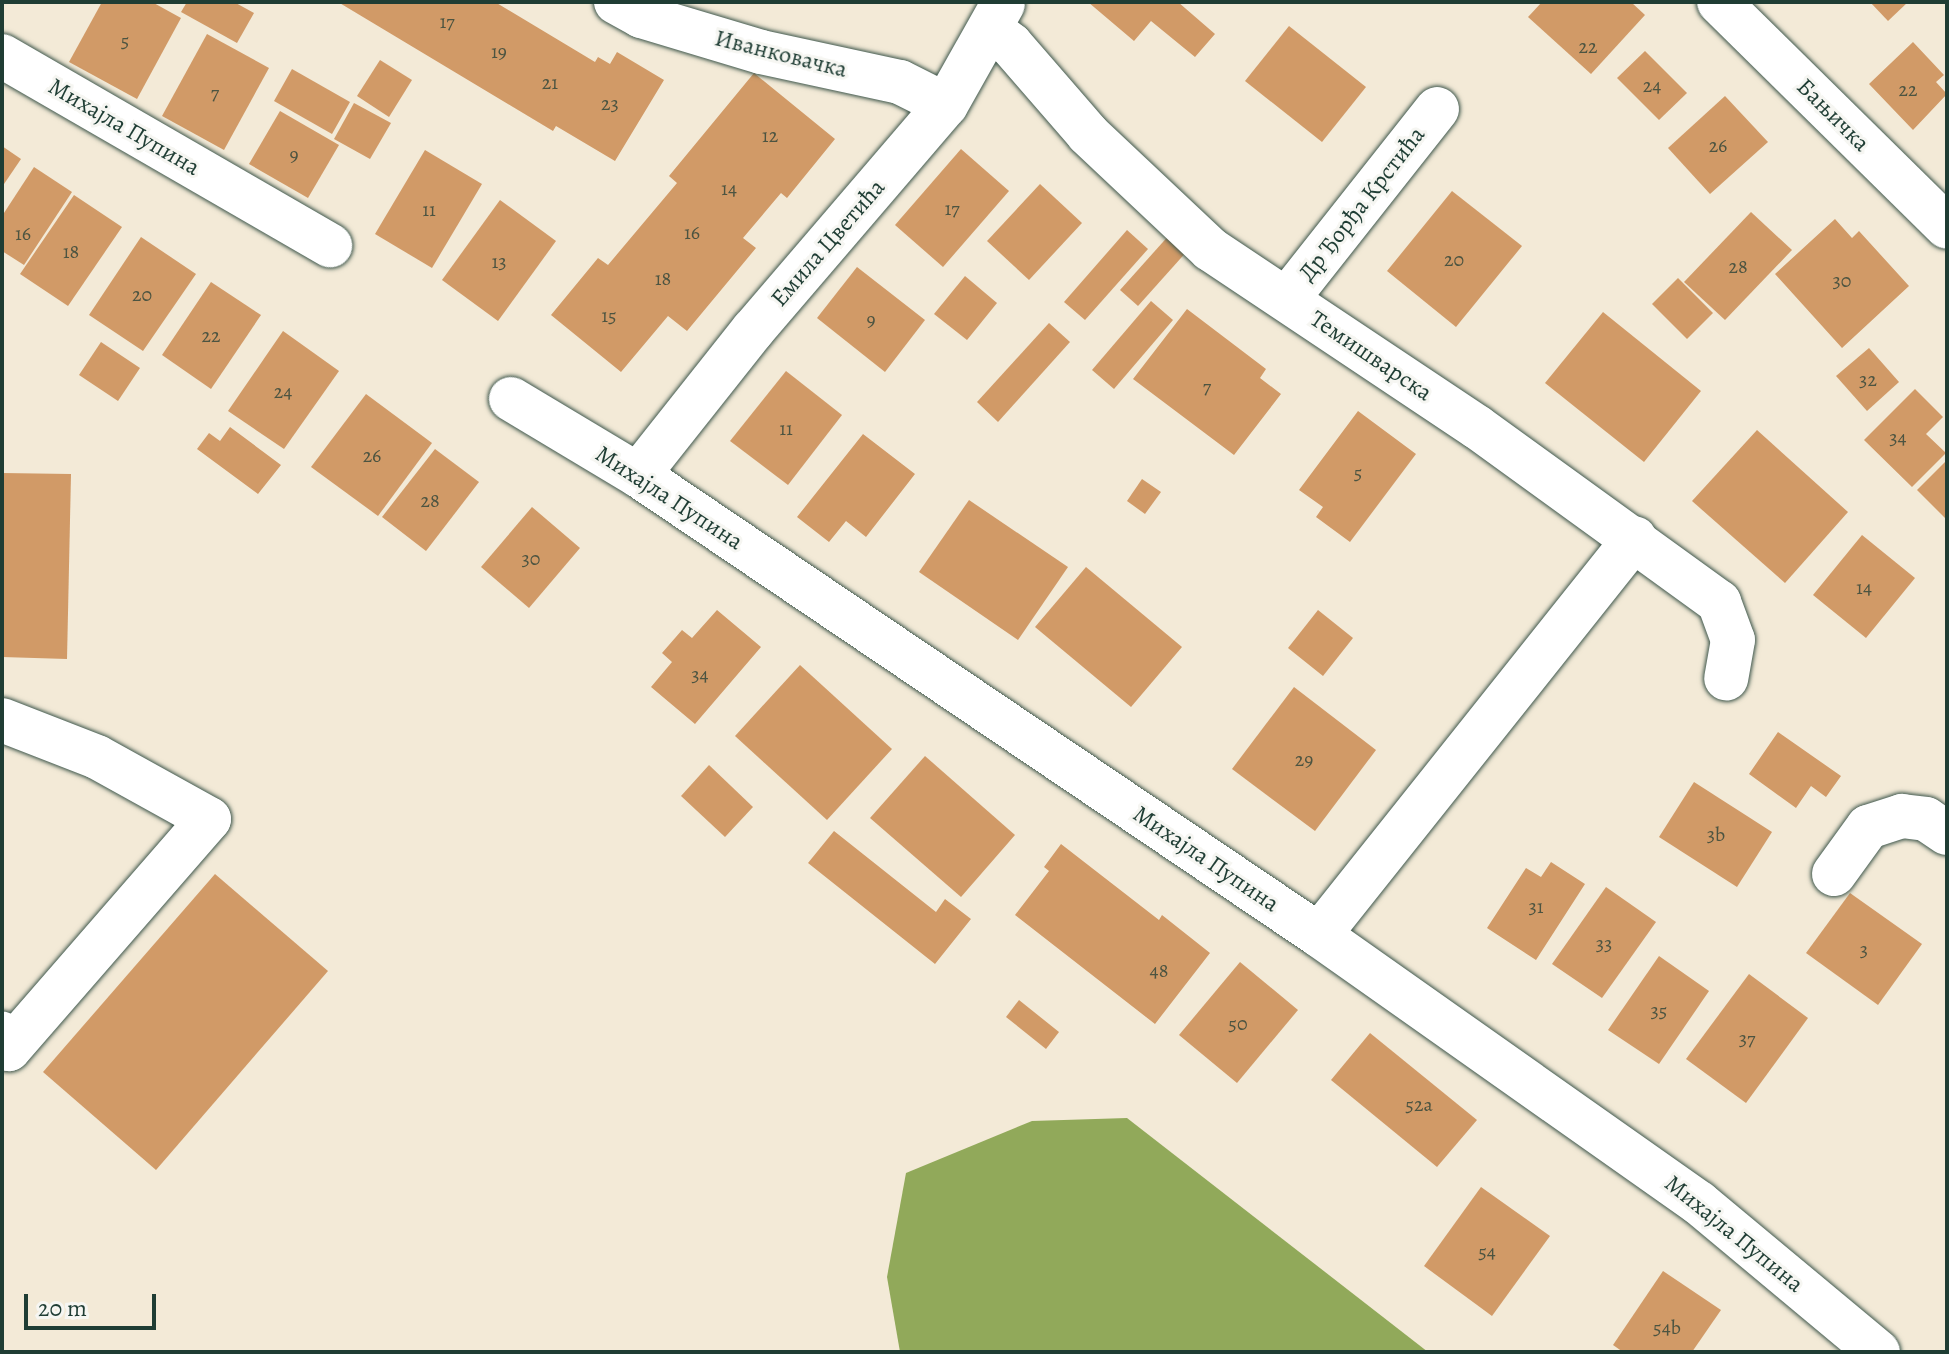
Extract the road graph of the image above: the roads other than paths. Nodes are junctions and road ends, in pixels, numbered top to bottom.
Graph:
1 (616, 2) edge
2 (1719, 2) edge
3 (997, 15) edge
4 (2, 56) edge
5 (946, 105) junction
6 (1437, 109) dead end
7 (1942, 211) edge
8 (330, 245) dead end
9 (1287, 299) junction
10 (511, 399) dead end
11 (638, 475) junction
12 (1635, 538) junction
13 (1726, 678) dead end
14 (2, 720) edge
15 (1947, 833) edge
16 (1834, 874) dead end
17 (1319, 935) junction
18 (2, 1034) edge
19 (1878, 1352) edge

1 - 5 street, Иванковачка
2 - 7 street, Бањичка
3 - 5 street, Емила Цветића
3 - 9 street, Темишварска
4 - 8 street, Михајла Пупина
5 - 11 street, Емила Цветића
6 - 9 street, Др Ђорђа Крстића
9 - 12 street, Темишварска
10 - 11 street, Михајла Пупина
11 - 17 street, Михајла Пупина
12 - 13 street, Темишварска
12 - 17 street
14 - 18 street
15 - 16 street
17 - 19 street, Михајла Пупина

